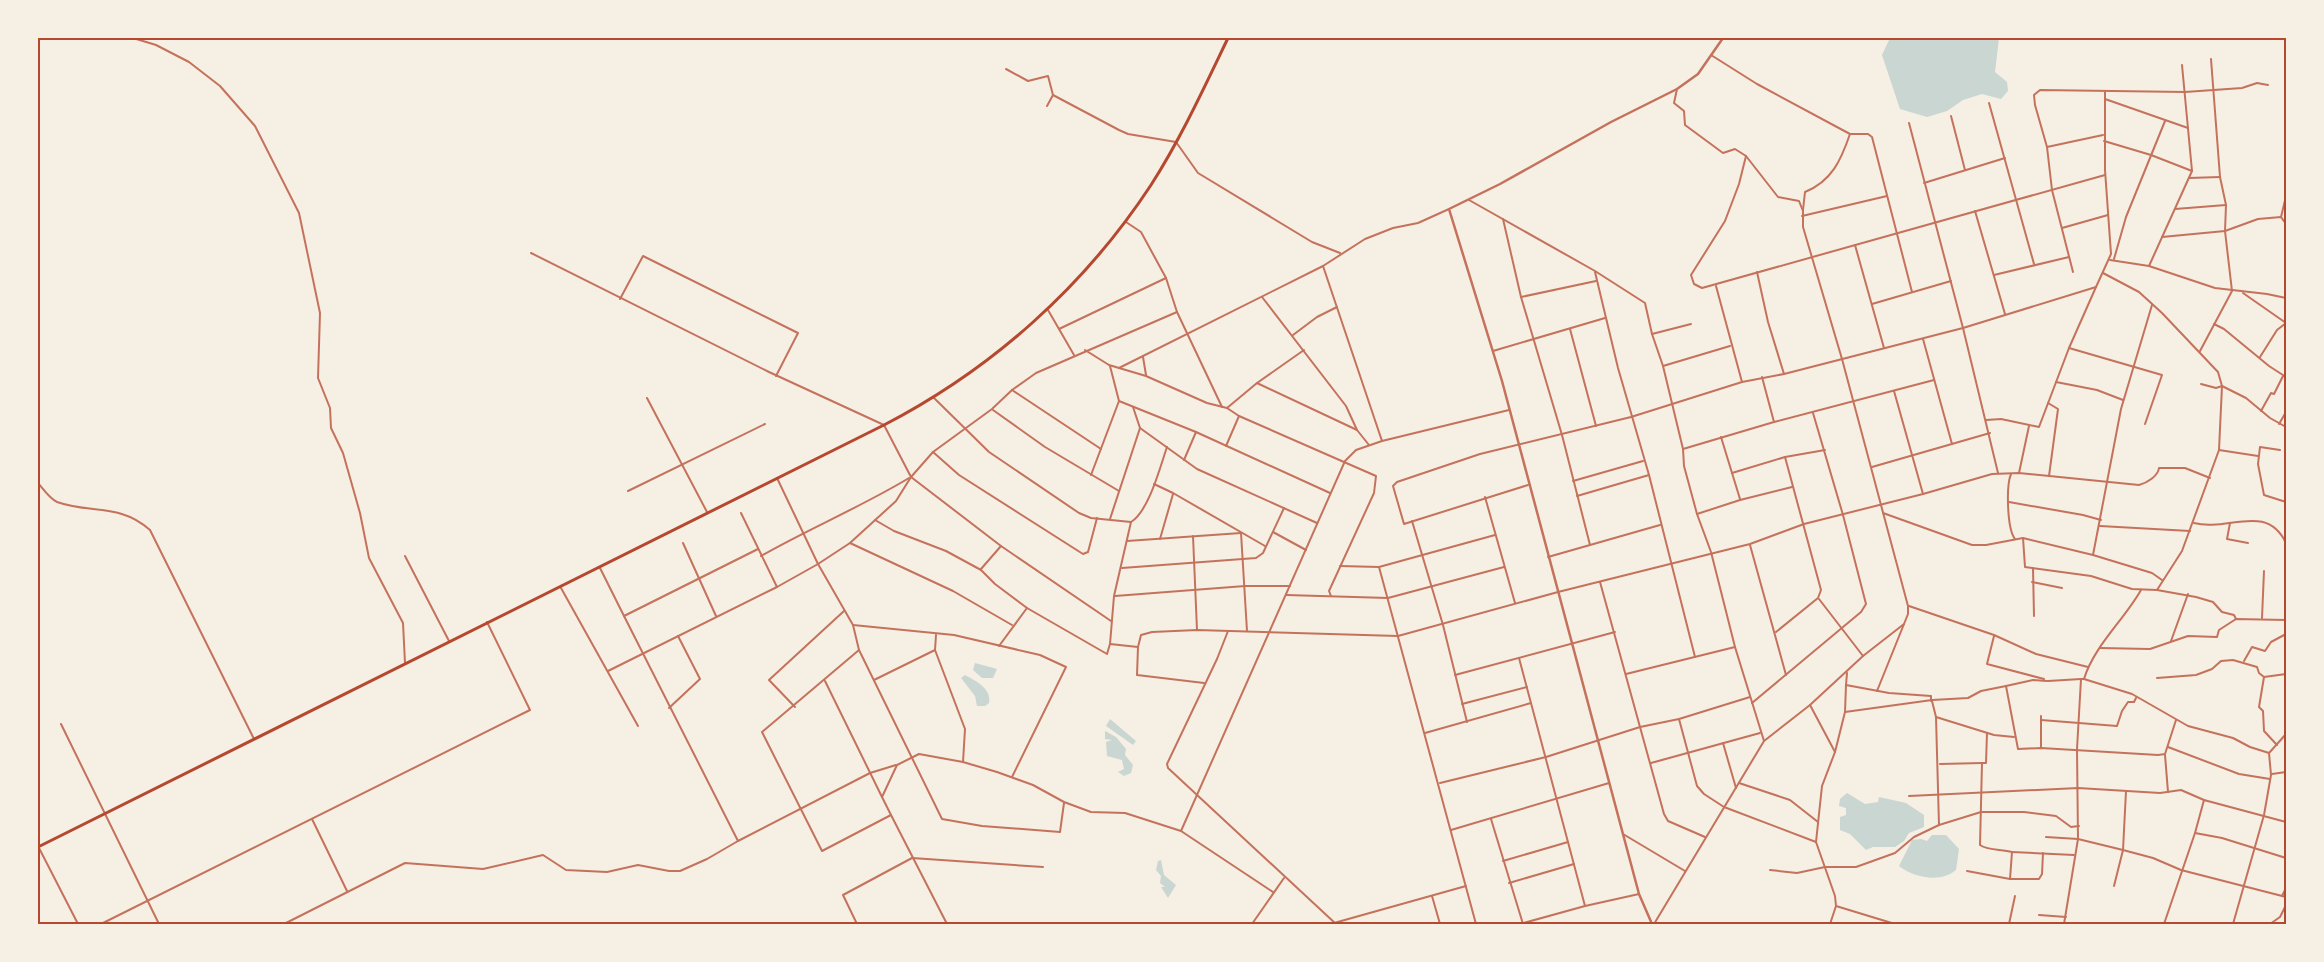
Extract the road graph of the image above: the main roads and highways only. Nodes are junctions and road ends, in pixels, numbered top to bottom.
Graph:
1 (1228, 38) edge
2 (38, 846) edge

1 - 2 highway

